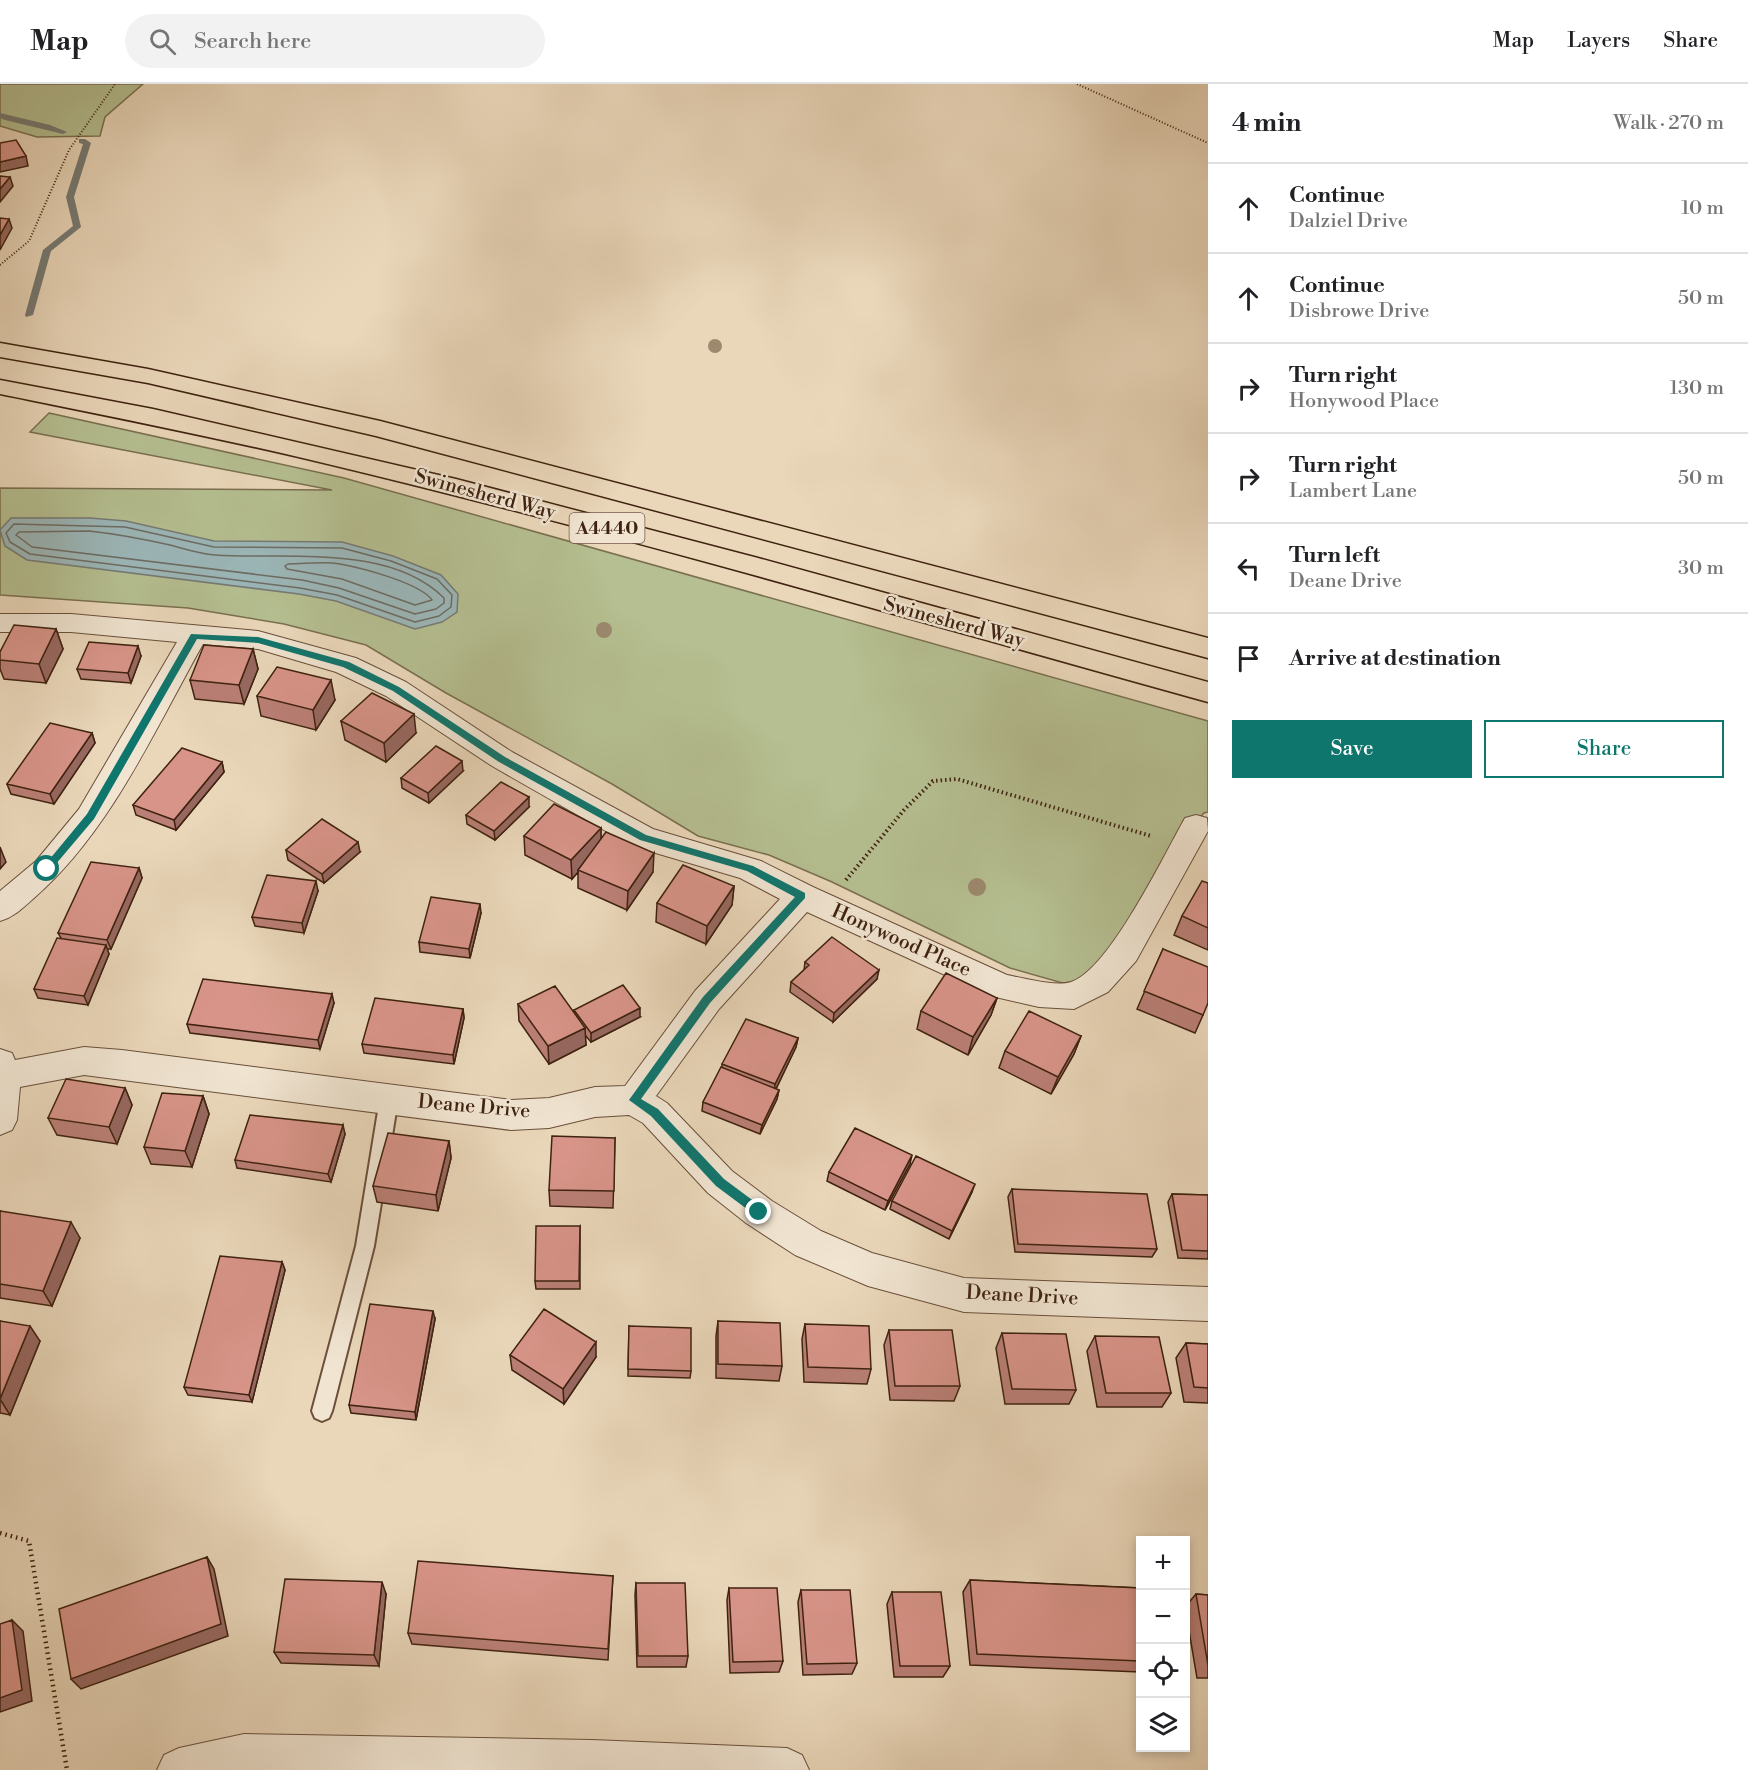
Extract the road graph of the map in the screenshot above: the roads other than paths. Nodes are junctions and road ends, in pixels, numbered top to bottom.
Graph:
1 (0, 350) edge
2 (0, 387) edge
3 (0, 623) edge
4 (194, 636) junction
5 (1208, 648) edge
6 (1208, 692) edge
7 (1191, 836) road end
8 (813, 901) junction
9 (0, 909) edge
10 (2, 1069) edge
11 (389, 1099) junction
12 (634, 1100) junction
13 (0, 1120) edge
14 (1208, 1304) edge
15 (322, 1410) dead end
16 (592, 1766) edge
17 (179, 1770) edge
18 (787, 1770) edge

1 - 5 highway, Swinesherd Way / A4440
2 - 6 highway, Swinesherd Way / A4440
3 - 4 street, Honywood Place
4 - 8 street, Honywood Place
4 - 9 street
7 - 8 street, Honywood Place
8 - 12 street
10 - 11 street, Deane Drive
10 - 13 street
11 - 12 street, Deane Drive
11 - 15 lane
12 - 14 street, Deane Drive
16 - 17 street
16 - 18 street

